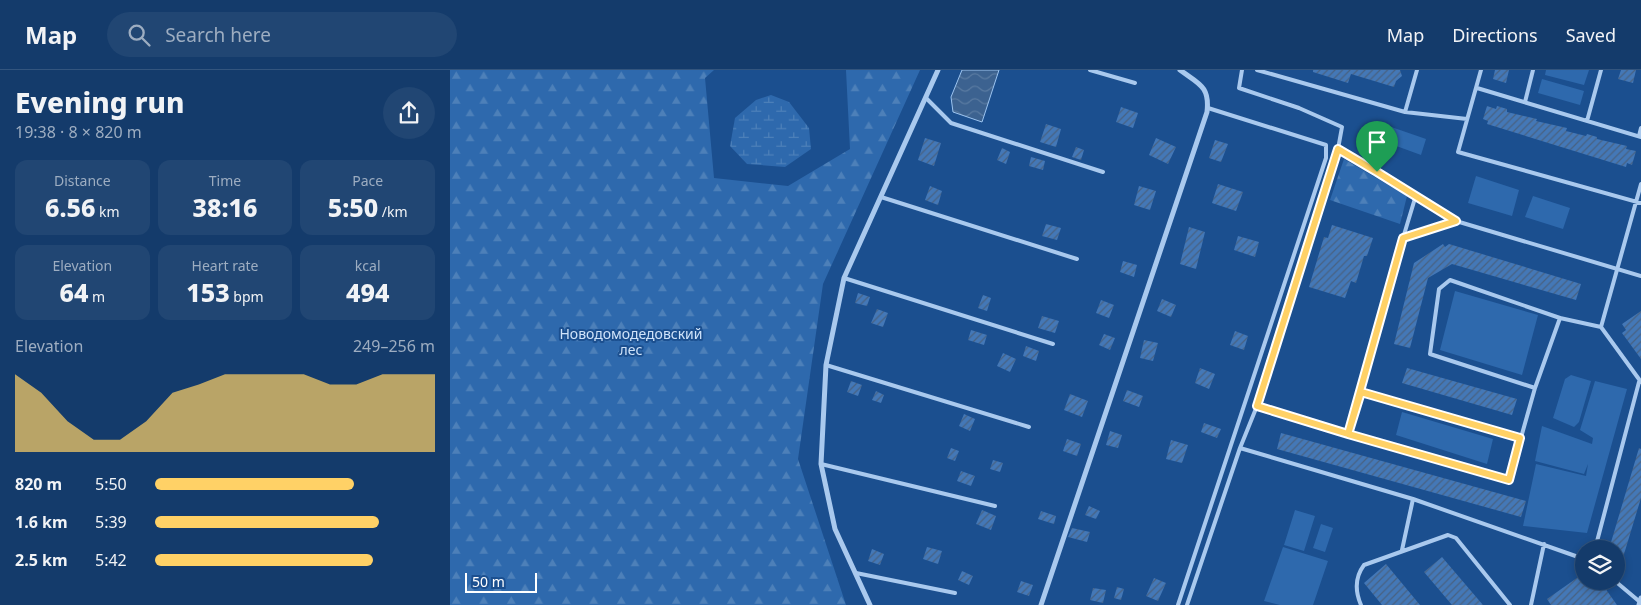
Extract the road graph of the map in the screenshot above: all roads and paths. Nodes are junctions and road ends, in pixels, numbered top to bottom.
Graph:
1 (938, 70) edge
2 (1090, 70) edge
3 (1180, 70) edge
4 (1242, 70) edge
5 (1257, 70) edge
6 (1417, 70) edge
7 (1480, 70) edge
8 (1534, 70) edge
9 (1601, 70) edge
10 (1134, 83) dead end
11 (1477, 88) junction
12 (926, 98) junction
13 (1524, 102) junction
14 (1208, 108) junction
15 (1405, 112) junction
16 (1467, 119) junction
17 (1587, 121) junction
18 (1641, 128) edge
19 (1640, 136) edge
20 (1338, 149) junction
21 (1103, 172) dead end
22 (1641, 184) edge
23 (881, 196) junction
24 (1416, 196) junction
25 (1638, 202) edge
26 (1456, 221) junction
27 (1403, 238) junction
28 (1077, 259) dead end
29 (1617, 270) junction
30 (1641, 276) edge
31 (844, 278) junction
32 (1560, 318) junction
33 (1601, 327) junction
34 (1053, 344) dead end
35 (826, 365) junction
36 (1640, 382) edge
37 (1535, 388) junction
38 (1361, 392) junction
39 (1257, 406) junction
40 (1029, 427) dead end
41 (1348, 434) junction
42 (1520, 438) junction
43 (1240, 448) junction
44 (821, 464) junction
45 (1413, 499) junction
46 (995, 506) dead end
47 (1597, 540) edge
48 (1544, 544) junction
49 (1402, 550) junction
50 (1575, 556) edge
51 (856, 573) junction
52 (1625, 589) edge
53 (955, 593) dead end
54 (1640, 602) edge
55 (870, 605) edge
56 (1041, 605) edge
57 (1178, 605) edge
58 (1187, 605) edge
59 (1361, 605) edge
60 (1510, 605) edge
61 (1531, 605) edge

1 - 12 street
2 - 10 lane
3 - 14 street
4 - 20 lane
5 - 15 lane
6 - 15 lane
7 - 11 lane
8 - 13 lane
9 - 17 lane
11 - 13 lane
11 - 16 lane
12 - 21 lane
12 - 23 street
13 - 17 lane
14 - 56 street
14 - 57 lane
15 - 16 lane
16 - 25 lane
17 - 19 lane
18 - 19 lane
20 - 24 lane
20 - 39 lane
22 - 25 lane
23 - 28 lane
23 - 31 street
24 - 26 lane
24 - 27 lane
25 - 29 lane
26 - 27 lane
26 - 29 lane
27 - 38 lane
29 - 30 lane
29 - 33 lane
31 - 34 lane
31 - 35 street
32 - 33 lane
32 - 37 lane
32 - 37 lane
33 - 36 lane
35 - 40 lane
35 - 44 street
36 - 47 lane
37 - 42 lane
38 - 41 lane
38 - 42 lane
39 - 41 lane
39 - 43 lane
41 - 42 lane
43 - 45 lane
43 - 58 lane
44 - 46 lane
44 - 51 street
45 - 48 lane
45 - 49 lane
48 - 50 lane
48 - 61 lane
49 - 59 lane
49 - 60 lane
51 - 53 lane
51 - 55 street
52 - 54 lane

